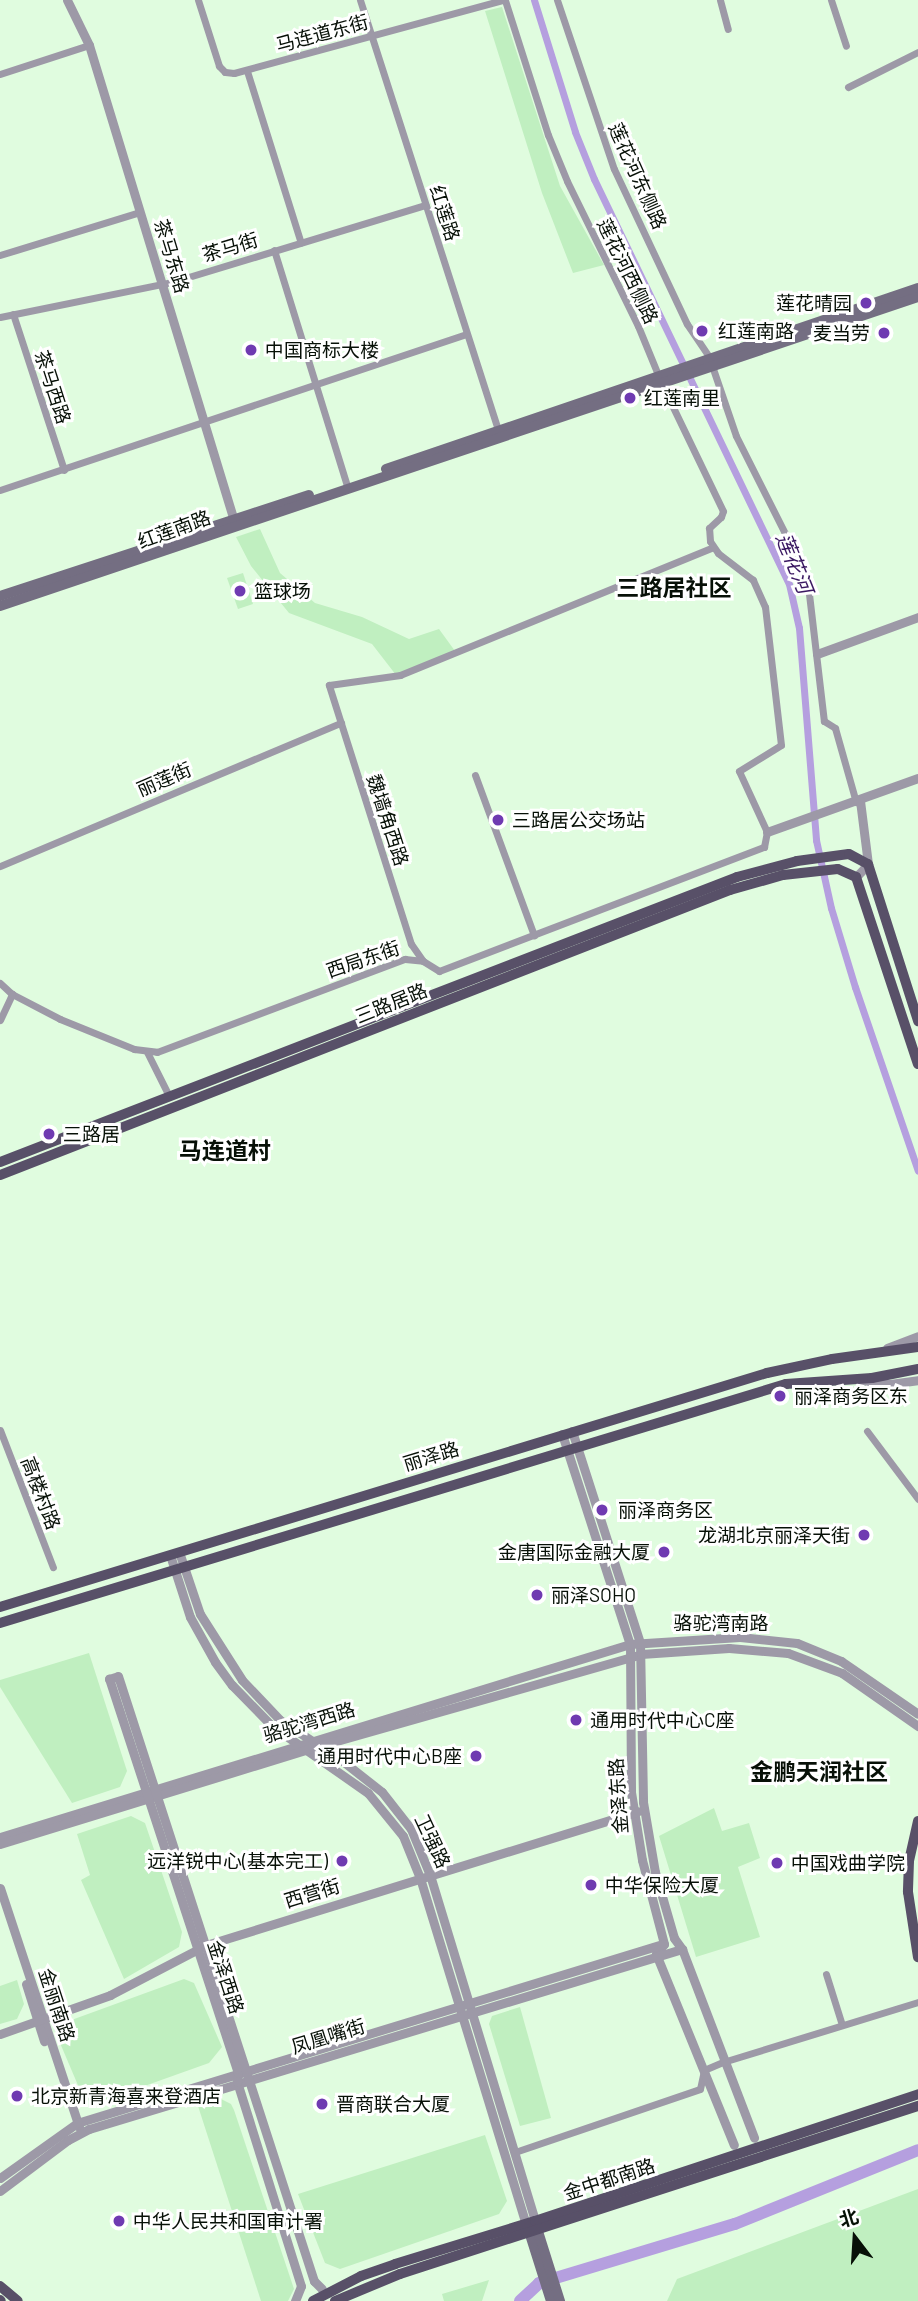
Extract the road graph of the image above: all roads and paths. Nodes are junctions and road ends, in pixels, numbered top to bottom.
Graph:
1 (66, 0) edge
2 (198, 0) edge
3 (360, 0) edge
4 (503, 0) edge
5 (556, 0) edge
6 (720, 0) edge
7 (831, 0) edge
8 (728, 29) dead end
9 (371, 36) junction
10 (89, 45) junction
11 (846, 46) dead end
12 (918, 52) edge
13 (247, 71) junction
14 (0, 74) edge
15 (848, 87) dead end
16 (426, 205) junction
17 (140, 212) junction
18 (300, 243) junction
19 (274, 250) junction
20 (0, 256) edge
21 (163, 284) junction
22 (918, 288) edge
23 (918, 297) edge
24 (13, 314) junction
25 (0, 317) edge
26 (466, 334) junction
27 (710, 361) junction
28 (663, 377) junction
29 (315, 384) junction
30 (204, 421) junction
31 (499, 433) junction
32 (64, 470) junction
33 (347, 486) junction
34 (0, 490) edge
35 (235, 522) junction
36 (713, 547) junction
37 (0, 596) edge
38 (0, 606) edge
39 (918, 617) edge
40 (817, 654) junction
41 (341, 723) junction
42 (475, 775) dead end
43 (918, 778) edge
44 (858, 802) junction
45 (767, 832) junction
46 (868, 864) junction
47 (0, 866) edge
48 (856, 877) junction
49 (534, 935) junction
50 (424, 961) junction
51 (0, 983) edge
52 (12, 994) junction
53 (0, 1020) edge
54 (918, 1021) edge
55 (148, 1052) junction
56 (918, 1064) edge
57 (169, 1096) junction
58 (0, 1162) edge
59 (0, 1175) edge
60 (918, 1336) edge
61 (918, 1347) edge
62 (875, 1353) junction
63 (918, 1368) edge
64 (856, 1378) junction
65 (918, 1380) edge
66 (0, 1430) edge
67 (867, 1431) dead end
68 (567, 1432) junction
69 (572, 1448) junction
70 (918, 1499) edge
71 (174, 1554) junction
72 (53, 1567) dead end
73 (179, 1568) junction
74 (0, 1607) edge
75 (0, 1623) edge
76 (629, 1643) junction
77 (640, 1643) junction
78 (636, 1654) junction
79 (114, 1678) dead end
80 (918, 1714) edge
81 (918, 1726) edge
82 (297, 1744) junction
83 (307, 1746) junction
84 (319, 1746) junction
85 (152, 1793) junction
86 (639, 1811) junction
87 (918, 1821) edge
88 (0, 1837) edge
89 (0, 1844) edge
90 (425, 1876) junction
91 (0, 1888) edge
92 (0, 1906) edge
93 (674, 1938) junction
94 (664, 1944) junction
95 (202, 1946) junction
96 (682, 1949) junction
97 (656, 1954) junction
98 (918, 1957) edge
99 (826, 1974) dead end
100 (918, 2002) edge
101 (466, 2009) junction
102 (41, 2021) junction
103 (842, 2025) junction
104 (0, 2034) edge
105 (723, 2062) junction
106 (704, 2070) junction
107 (243, 2076) junction
108 (918, 2095) edge
109 (918, 2106) edge
110 (77, 2129) junction
111 (754, 2138) dead end
112 (734, 2145) dead end
113 (515, 2152) junction
114 (0, 2178) edge
115 (0, 2191) edge
116 (532, 2228) junction
117 (543, 2263) junction
118 (0, 2286) edge
119 (322, 2289) dead end
120 (18, 2301) edge
121 (295, 2301) edge
122 (313, 2301) edge
123 (335, 2301) edge
124 (551, 2301) edge
125 (560, 2301) edge

1 - 10 street, 茶马东路
2 - 13 street
3 - 9 street, 红莲路
4 - 9 street, 马连道东街
4 - 28 street, 莲花河西侧路
5 - 27 street, 莲花河东侧路
6 - 8 street
7 - 11 street
9 - 13 street, 马连道东街
9 - 16 street, 红莲路
10 - 14 street
10 - 17 street, 茶马东路
12 - 15 street
13 - 18 street
16 - 18 street, 茶马街
16 - 26 street, 红莲路
17 - 20 street
17 - 21 street, 茶马东路
18 - 19 street, 茶马街
19 - 21 street, 茶马街
19 - 29 street
21 - 24 street, 茶马街
21 - 30 street, 茶马东路
22 - 27 main road
23 - 27 main road
24 - 25 street, 茶马街
24 - 32 street, 茶马西路
26 - 29 street
26 - 31 street, 红莲路
27 - 28 main road, 红莲南路
27 - 40 street, 莲花河东侧路
28 - 31 main road, 红莲南路
28 - 36 street, 莲花河西侧路
29 - 30 street
29 - 33 street
30 - 32 street
30 - 35 street, 茶马东路
31 - 33 main road, 红莲南路
32 - 34 street
33 - 35 main road, 红莲南路
35 - 37 main road, 红莲南路
35 - 38 main road, 红莲南路
36 - 41 street, 魏墙角西路
36 - 45 street
39 - 40 street
40 - 44 street, 莲花河东侧路
41 - 47 street, 丽莲街
41 - 50 street, 魏墙角西路
42 - 49 street
43 - 44 street
44 - 45 street
44 - 46 street
45 - 49 street, 西局东街
46 - 48 street
46 - 54 main road
46 - 57 main road, 三路居路
48 - 56 main road
48 - 59 main road, 三路居路
49 - 50 street, 西局东街
50 - 55 street, 西局东街
51 - 52 street
52 - 53 street
52 - 55 street
55 - 57 street
57 - 58 main road, 三路居路
60 - 62 street, 丽泽路
61 - 62 main road, 丽泽路
62 - 68 main road, 丽泽路
63 - 64 main road, 丽泽路
64 - 65 street, 丽泽路
64 - 69 main road, 丽泽路
66 - 72 street, 高楼村路
67 - 70 street
68 - 69 street, 金泽东路
68 - 71 main road, 丽泽路
69 - 73 main road, 丽泽路
69 - 76 street, 金泽东路
69 - 77 street, 金泽东路
71 - 73 street, 卫强路
71 - 74 main road, 丽泽路
73 - 75 main road, 丽泽路
73 - 82 street, 卫强路
73 - 83 street, 卫强路
76 - 77 street, 骆驼湾南路
76 - 78 street, 金泽东路
76 - 83 street, 骆驼湾西路
77 - 78 street, 金泽东路
77 - 80 street, 骆驼湾南路
78 - 81 street, 骆驼湾南路
78 - 84 street, 骆驼湾西路
78 - 86 street, 金泽东路
79 - 85 street, 金泽西路
82 - 83 street, 骆驼湾西路
82 - 85 street, 骆驼湾西路
83 - 84 street, 卫强路
83 - 85 street, 骆驼湾西路
83 - 90 street, 卫强路
84 - 90 street, 卫强路
85 - 88 street, 骆驼湾西路
85 - 89 street, 骆驼湾西路
85 - 95 street, 金泽西路
86 - 90 street, 西营街
86 - 93 street, 金泽东路
86 - 94 street, 金泽东路
87 - 98 main road
90 - 95 street, 西营街
90 - 101 street, 卫强路
91 - 102 street, 金丽南路
92 - 102 street, 金丽南路
93 - 94 street, 凤凰嘴街
93 - 96 street, 金泽东路
94 - 97 street
94 - 101 street, 凤凰嘴街
95 - 102 street, 西营街
95 - 107 street, 金泽西路
96 - 97 street, 凤凰嘴街
96 - 105 street, 金泽东路
97 - 101 street, 凤凰嘴街
97 - 106 street
99 - 103 street
100 - 103 street
101 - 107 street, 凤凰嘴街
101 - 113 street, 卫强路
101 - 116 street, 卫强路
102 - 104 street, 西营街
102 - 110 street, 金丽南路
103 - 105 street
105 - 106 street
105 - 111 street, 金泽东路
106 - 112 street
106 - 113 street
107 - 110 street, 凤凰嘴街
107 - 119 street, 金泽西路
107 - 121 street, 金泽西路
108 - 116 main road, 金中都南路
109 - 116 main road, 金中都南路
110 - 114 street, 凤凰嘴街
110 - 115 street, 凤凰嘴街
113 - 116 street, 卫强路
116 - 117 main road
116 - 122 main road, 金中都南路
116 - 123 main road, 金中都南路
117 - 124 main road
117 - 125 main road
118 - 120 main road

